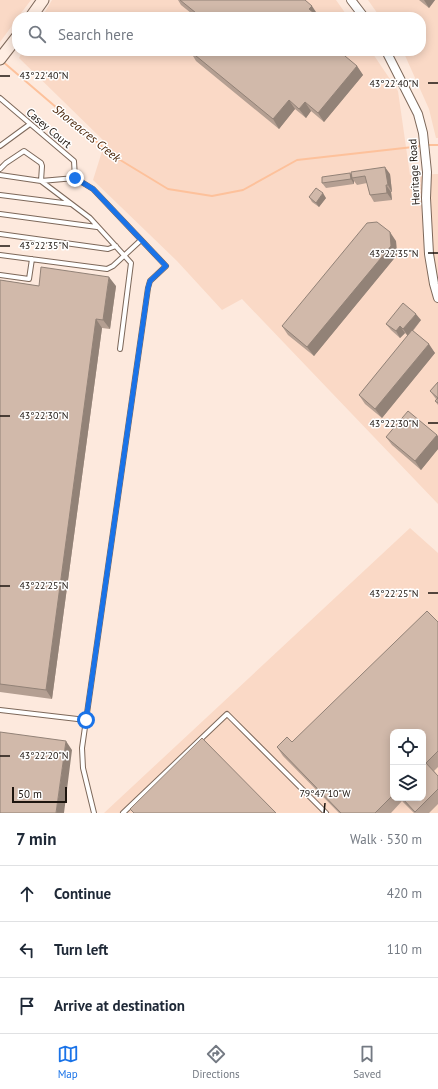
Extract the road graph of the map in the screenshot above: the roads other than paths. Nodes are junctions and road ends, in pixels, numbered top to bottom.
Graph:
1 (43, 0) edge
2 (351, 0) edge
3 (35, 12) edge
4 (360, 12) edge
5 (12, 43) edge
6 (389, 56) edge
7 (0, 58) edge
8 (0, 98) edge
9 (30, 124) junction
10 (0, 146) edge
11 (0, 169) edge
12 (0, 175) edge
13 (75, 178) junction
14 (41, 181) junction
15 (0, 195) edge
16 (71, 204) junction
17 (0, 214) edge
18 (98, 227) junction
19 (0, 234) edge
20 (141, 240) junction
21 (116, 246) junction
22 (0, 255) edge
23 (124, 256) junction
24 (32, 259) junction
25 (0, 275) edge
26 (438, 298) edge
27 (120, 349) dead end
28 (0, 710) edge
29 (86, 720) junction
30 (94, 813) edge
31 (123, 813) edge
32 (326, 813) edge

1 - 3 street
2 - 4 street
5 - 7 street
6 - 26 street, Heritage Road
8 - 9 lane, Casey Court
9 - 10 lane
9 - 13 lane, Casey Court
11 - 14 lane
12 - 14 lane
13 - 14 lane
13 - 20 lane
14 - 16 lane
15 - 16 lane
16 - 18 lane
17 - 18 lane
18 - 21 lane
19 - 21 lane
20 - 23 lane
20 - 29 lane
21 - 23 lane
22 - 24 lane
23 - 24 lane
23 - 27 lane
24 - 25 lane
28 - 29 lane
29 - 30 lane
31 - 32 lane

